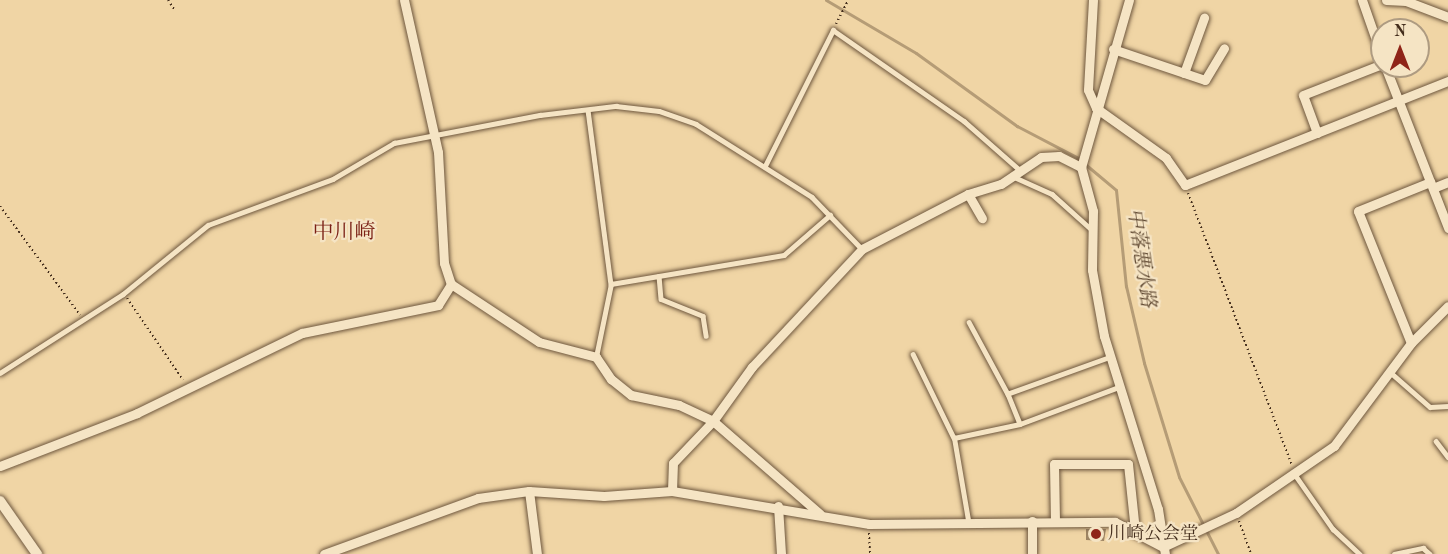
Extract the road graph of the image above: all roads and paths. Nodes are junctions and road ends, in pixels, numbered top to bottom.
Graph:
1 (168, 0) edge
2 (404, 0) edge
3 (847, 0) edge
4 (1093, 0) edge
5 (1129, 0) edge
6 (1362, 0) edge
7 (1386, 0) edge
8 (1425, 0) edge
9 (174, 9) dead end
10 (1425, 11) junction
11 (1448, 17) edge
12 (1204, 18) dead end
13 (1370, 23) edge
14 (833, 30) junction
15 (1224, 48) dead end
16 (1113, 49) junction
17 (1370, 70) edge
18 (1184, 73) junction
19 (1389, 78) edge
20 (1448, 81) edge
21 (1398, 100) junction
22 (1096, 108) junction
23 (588, 110) junction
24 (1317, 133) junction
25 (435, 135) junction
26 (765, 166) junction
27 (1081, 166) junction
28 (1020, 170) junction
29 (1012, 177) junction
30 (1448, 182) edge
31 (1185, 185) junction
32 (1431, 185) junction
33 (968, 194) junction
34 (0, 206) edge
35 (830, 215) junction
36 (982, 218) dead end
37 (1448, 228) edge
38 (1092, 230) junction
39 (862, 249) junction
40 (659, 276) junction
41 (451, 284) junction
42 (611, 284) junction
43 (123, 294) junction
44 (1448, 306) edge
45 (83, 319) junction
46 (969, 322) dead end
47 (706, 336) dead end
48 (1411, 343) junction
49 (913, 354) dead end
50 (597, 357) junction
51 (1111, 357) junction
52 (1390, 372) junction
53 (0, 373) edge
54 (188, 386) junction
55 (1120, 387) junction
56 (1008, 394) junction
57 (1448, 406) edge
58 (713, 421) junction
59 (1020, 424) junction
60 (954, 438) junction
61 (1437, 441) dead end
62 (1448, 457) edge
63 (0, 465) edge
64 (1296, 476) junction
65 (529, 491) junction
66 (672, 491) junction
67 (0, 501) edge
68 (778, 506) junction
69 (1236, 513) junction
70 (821, 515) junction
71 (968, 520) junction
72 (1032, 521) junction
73 (1055, 521) junction
74 (869, 524) junction
75 (1135, 531) junction
76 (1164, 550) edge
77 (37, 554) edge
78 (324, 554) edge
79 (537, 554) edge
80 (782, 554) edge
81 (870, 554) edge
82 (1032, 554) edge
83 (1251, 554) edge
84 (1360, 554) edge
85 (1394, 554) edge
86 (1430, 554) edge

1 - 9 path
2 - 25 street
3 - 14 path
4 - 22 street
5 - 16 street
6 - 13 street
7 - 10 street
8 - 10 street
10 - 11 street
12 - 18 street
14 - 26 lane
14 - 28 lane
15 - 18 street
16 - 18 street
16 - 22 street
17 - 24 street
19 - 21 street
20 - 21 street
21 - 24 street
21 - 32 street
22 - 27 street
22 - 31 street
23 - 25 lane
23 - 26 lane
23 - 42 lane
24 - 31 street
25 - 41 street
25 - 43 lane
26 - 35 lane
27 - 28 street
27 - 38 street
28 - 29 street
29 - 33 street
29 - 38 lane
30 - 32 street
31 - 64 path
32 - 37 street
32 - 48 street
33 - 36 street
33 - 39 street
34 - 45 path
35 - 39 lane
35 - 40 lane
38 - 51 street
39 - 58 street
40 - 42 lane
40 - 47 lane
41 - 50 street
41 - 54 street
42 - 50 lane
43 - 45 lane
43 - 54 path
44 - 48 street
45 - 53 lane
46 - 56 lane
48 - 52 street
49 - 60 lane
50 - 58 street
51 - 55 street
51 - 56 lane
52 - 57 lane
52 - 64 street
54 - 63 street
55 - 59 lane
55 - 76 street
56 - 59 lane
58 - 66 street
58 - 70 street
59 - 60 lane
60 - 71 lane
61 - 62 lane
64 - 69 street
64 - 84 lane
65 - 66 street
65 - 78 street
65 - 79 street
66 - 68 street
67 - 77 street
68 - 70 street
68 - 80 street
69 - 76 street
69 - 83 path
70 - 74 street
71 - 72 street
71 - 74 street
72 - 73 street
72 - 82 street
73 - 75 street
73 - 75 street
74 - 81 path
75 - 76 street
85 - 86 lane

